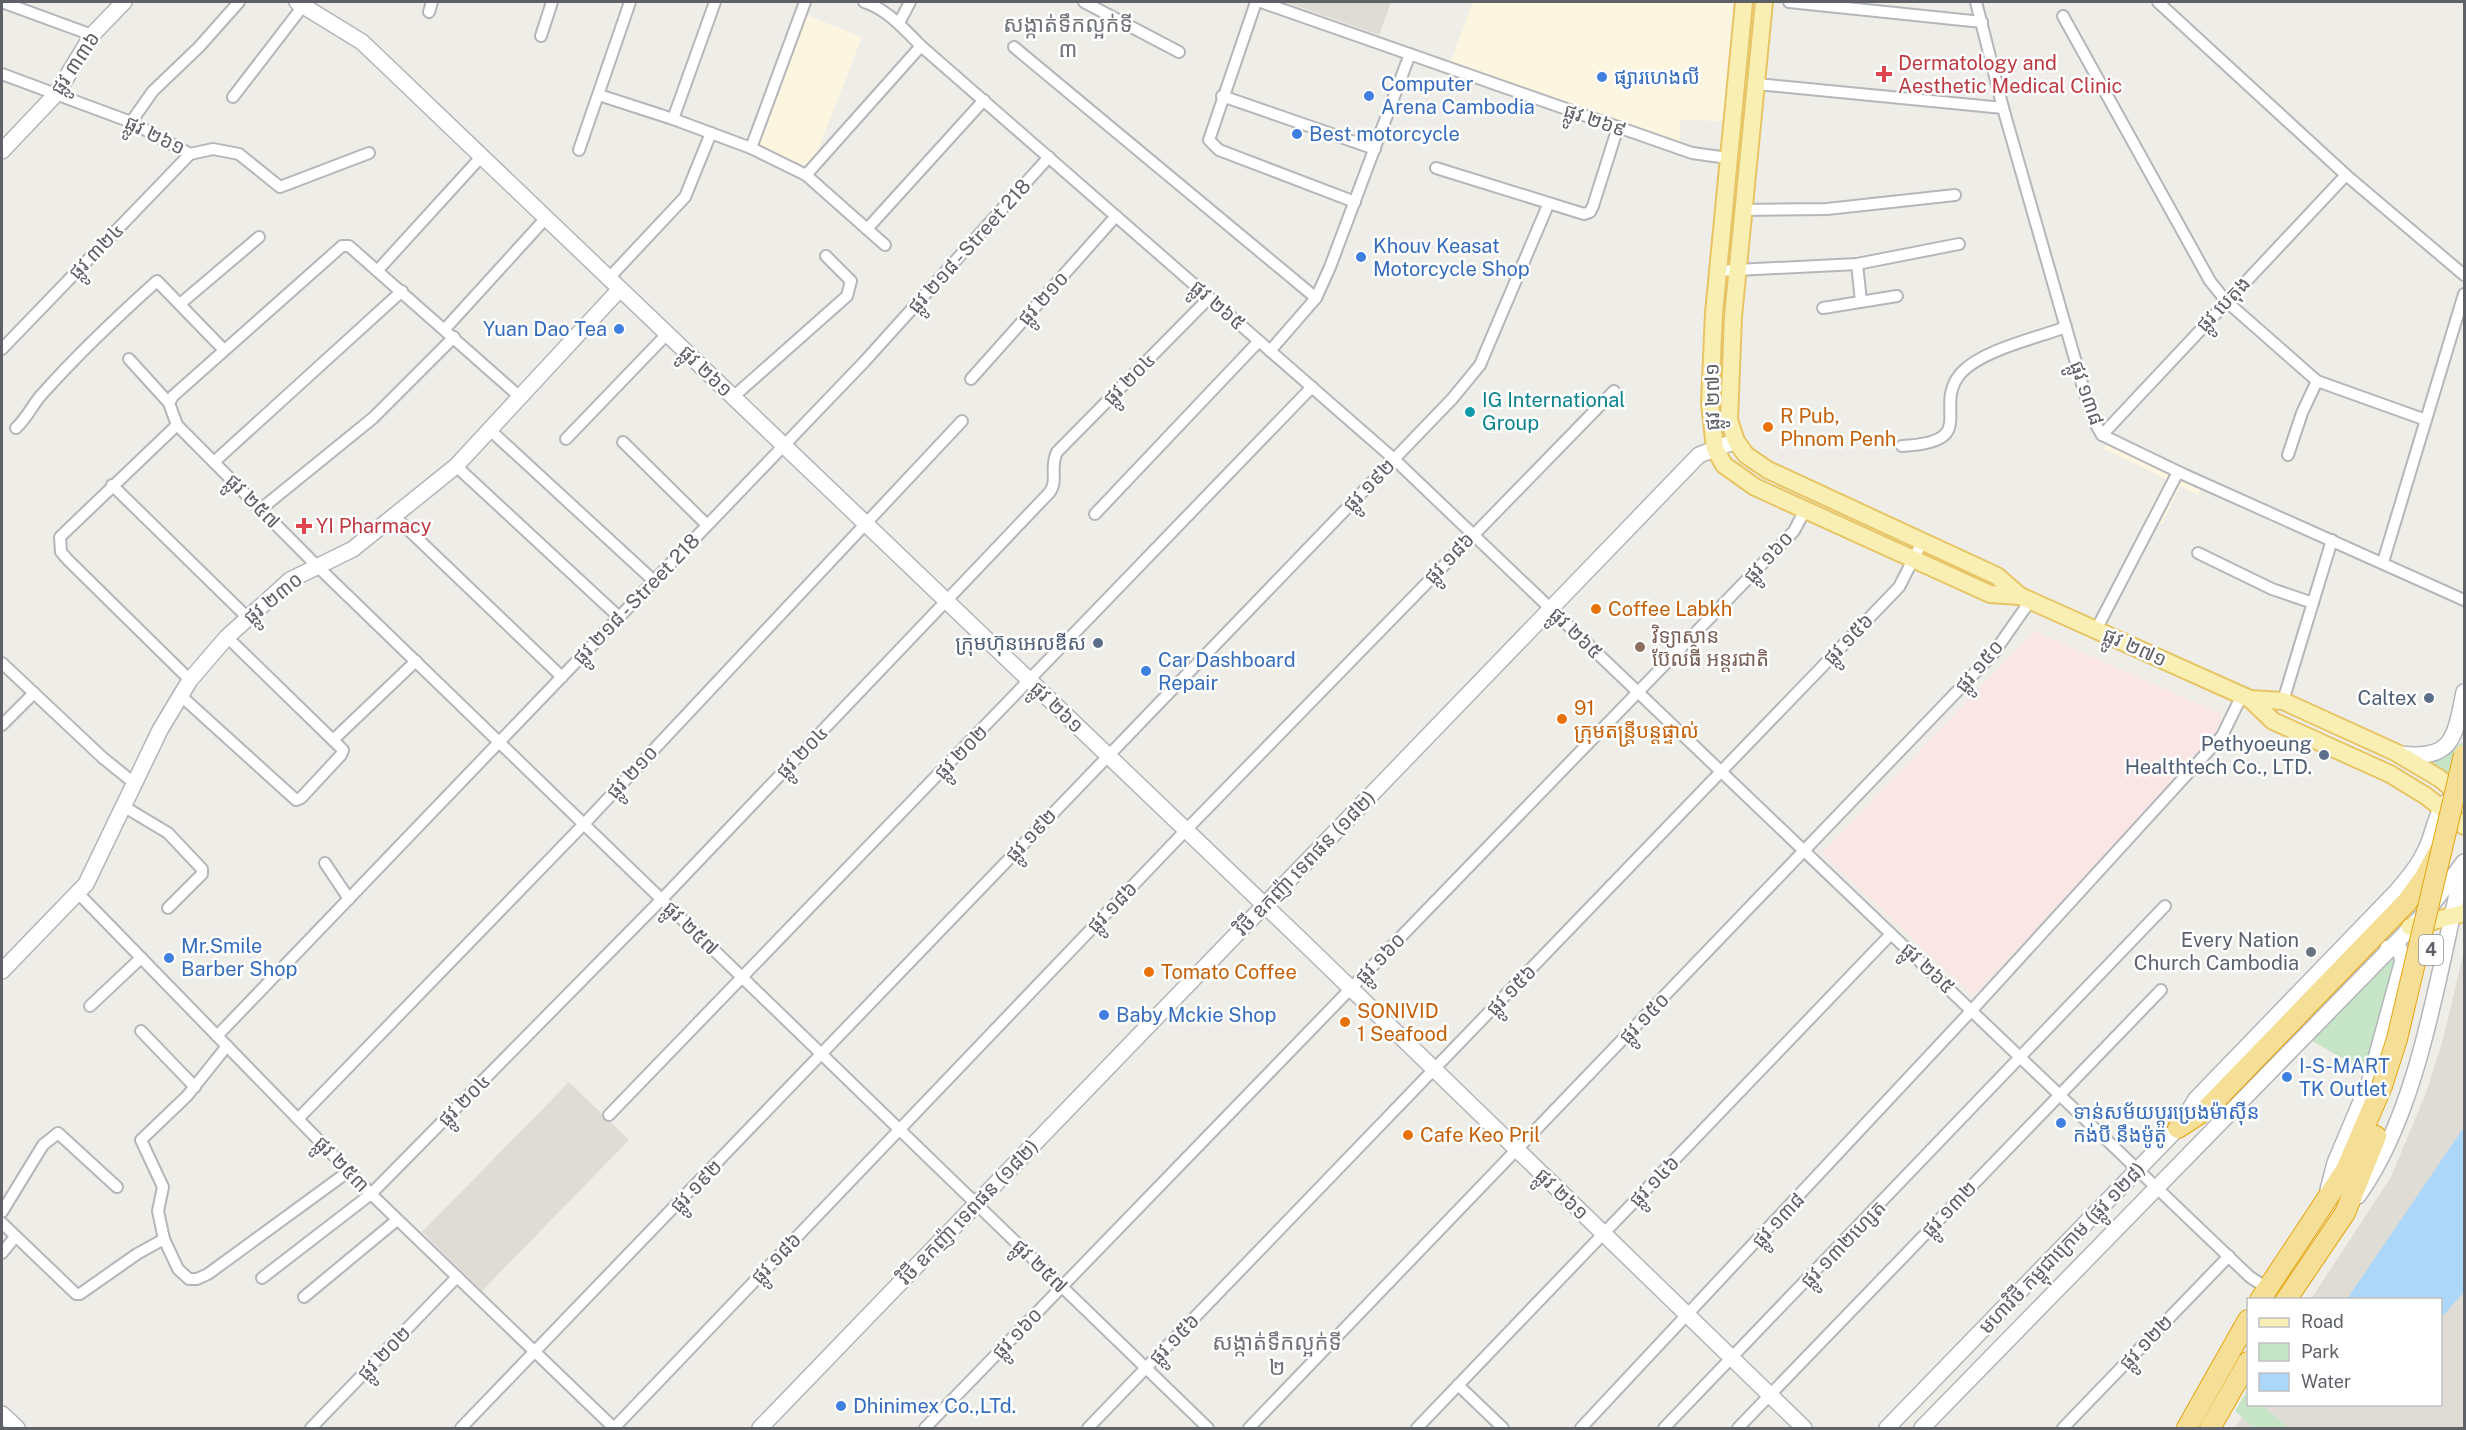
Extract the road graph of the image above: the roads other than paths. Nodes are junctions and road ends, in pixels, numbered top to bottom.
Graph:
1 (2, 2) edge
2 (124, 2) edge
3 (239, 2) edge
4 (552, 2) edge
5 (630, 2) edge
6 (714, 2) edge
7 (805, 2) edge
8 (864, 2) edge
9 (910, 2) edge
10 (1084, 2) edge
11 (1256, 2) edge
12 (1261, 2) edge
13 (1744, 2) edge
14 (1764, 2) edge
15 (1789, 2) edge
16 (1976, 2) edge
17 (2158, 2) edge
18 (300, 4) edge
19 (2063, 16) dead end
20 (1982, 22) junction
21 (899, 23) junction
22 (92, 35) junction
23 (541, 36) dead end
24 (921, 46) junction
25 (1014, 47) dead end
26 (1179, 52) dead end
27 (1410, 54) junction
28 (2, 74) edge
29 (1757, 84) junction
30 (57, 93) junction
31 (599, 95) junction
32 (1222, 96) junction
33 (233, 97) dead end
34 (984, 100) junction
35 (2003, 108) junction
36 (674, 119) junction
37 (131, 122) junction
38 (1618, 127) junction
39 (711, 133) junction
40 (751, 148) junction
41 (1375, 149) junction
42 (579, 150) dead end
43 (2, 151) edge
44 (369, 153) dead end
45 (190, 154) junction
46 (482, 157) junction
47 (1049, 158) junction
48 (1728, 158) junction
49 (1436, 168) dead end
50 (806, 175) junction
51 (2346, 175) junction
52 (1955, 195) dead end
53 (1355, 202) junction
54 (1548, 205) junction
55 (1743, 210) junction
56 (1116, 216) junction
57 (546, 218) junction
58 (867, 229) junction
59 (259, 237) dead end
60 (1959, 244) dead end
61 (885, 245) dead end
62 (826, 256) dead end
63 (1857, 264) junction
64 (378, 270) junction
65 (1717, 271) junction
66 (1737, 272) junction
67 (2464, 275) edge
68 (609, 278) junction
69 (620, 289) junction
70 (402, 291) junction
71 (2464, 294) edge
72 (1897, 296) dead end
73 (1209, 298) junction
74 (1316, 298) junction
75 (1861, 301) junction
76 (2226, 301) junction
77 (180, 304) junction
78 (1823, 308) dead end
79 (2066, 327) junction
80 (445, 329) junction
81 (667, 334) junction
82 (454, 337) junction
83 (1259, 341) junction
84 (2, 349) edge
85 (224, 351) junction
86 (1270, 351) junction
87 (129, 359) dead end
88 (971, 379) dead end
89 (2317, 381) junction
90 (1312, 387) junction
91 (1614, 391) dead end
92 (520, 397) junction
93 (733, 397) junction
94 (169, 403) junction
95 (2426, 420) junction
96 (962, 421) dead end
97 (177, 424) junction
98 (16, 428) dead end
99 (490, 430) junction
100 (2102, 435) junction
101 (566, 439) dead end
102 (1736, 441) junction
103 (622, 442) dead end
104 (784, 446) junction
105 (1902, 446) dead end
106 (1715, 449) junction
107 (2288, 455) dead end
108 (1394, 459) junction
109 (214, 462) junction
110 (456, 466) junction
111 (2178, 472) junction
112 (112, 485) junction
113 (261, 510) junction
114 (1804, 510) junction
115 (1095, 513) dead end
116 (395, 517) junction
117 (865, 524) junction
118 (707, 525) junction
119 (1472, 534) junction
120 (2332, 540) junction
121 (1922, 542) junction
122 (2198, 553) dead end
123 (1913, 560) junction
124 (2383, 562) junction
125 (317, 566) junction
126 (654, 581) junction
127 (2025, 598) junction
128 (2464, 600) edge
129 (946, 601) junction
130 (2313, 603) junction
131 (1550, 608) junction
132 (247, 617) junction
133 (619, 617) junction
134 (2096, 630) junction
135 (227, 637) junction
136 (416, 661) junction
137 (2, 663) edge
138 (561, 677) junction
139 (190, 680) junction
140 (1030, 681) junction
141 (1638, 692) junction
142 (2464, 692) edge
143 (34, 693) junction
144 (180, 695) junction
145 (2246, 697) junction
146 (2283, 701) junction
147 (2, 725) edge
148 (333, 740) junction
149 (499, 742) junction
150 (2400, 754) junction
151 (1107, 755) junction
152 (2464, 755) edge
153 (1721, 772) junction
154 (134, 783) junction
155 (2464, 797) edge
156 (123, 806) junction
157 (2442, 807) junction
158 (2464, 810) edge
159 (584, 824) junction
160 (2464, 826) edge
161 (1186, 830) junction
162 (2444, 840) junction
163 (1805, 851) junction
164 (325, 863) dead end
165 (2464, 863) edge
166 (77, 892) junction
167 (349, 899) junction
168 (662, 899) junction
169 (1264, 905) junction
170 (2165, 906) dead end
171 (168, 908) dead end
172 (2458, 914) edge
173 (2410, 927) junction
174 (1891, 934) junction
175 (2388, 948) junction
176 (141, 958) junction
177 (2403, 960) junction
178 (4, 963) edge
179 (2438, 976) junction
180 (743, 978) junction
181 (1350, 989) junction
182 (2161, 990) dead end
183 (90, 1006) dead end
184 (1972, 1010) junction
185 (141, 1031) dead end
186 (217, 1036) junction
187 (227, 1046) junction
188 (823, 1055) junction
189 (2022, 1059) junction
190 (1434, 1070) junction
191 (195, 1087) junction
192 (2389, 1088) junction
193 (2060, 1095) junction
194 (609, 1115) dead end
195 (298, 1119) junction
196 (2178, 1128) junction
197 (899, 1129) junction
198 (1517, 1150) junction
199 (2138, 1170) junction
200 (349, 1171) junction
201 (117, 1187) dead end
202 (2156, 1187) junction
203 (371, 1194) junction
204 (2326, 1201) junction
205 (976, 1204) junction
206 (2, 1212) edge
207 (2345, 1213) junction
208 (397, 1220) junction
209 (2, 1223) edge
210 (1604, 1234) junction
211 (15, 1237) junction
212 (164, 1239) junction
213 (2, 1253) edge
214 (2229, 1256) junction
215 (457, 1277) junction
216 (262, 1278) dead end
217 (1062, 1287) junction
218 (2264, 1294) edge
219 (304, 1297) dead end
220 (2287, 1298) edge
221 (1688, 1316) junction
222 (2247, 1322) edge
223 (535, 1352) junction
224 (1732, 1358) junction
225 (2247, 1364) edge
226 (1146, 1368) junction
227 (1458, 1385) junction
228 (1770, 1395) junction
229 (2, 1414) edge
230 (17, 1428) edge
231 (311, 1428) edge
232 (460, 1428) edge
233 (614, 1428) edge
234 (760, 1428) edge
235 (925, 1428) edge
236 (1088, 1428) edge
237 (1208, 1428) edge
238 (1249, 1428) edge
239 (1417, 1428) edge
240 (1503, 1428) edge
241 (1581, 1428) edge
242 (1664, 1428) edge
243 (1738, 1428) edge
244 (1804, 1428) edge
245 (1887, 1428) edge
246 (1922, 1428) edge
247 (2063, 1428) edge
248 (2187, 1428) edge
249 (2210, 1428) edge

1 - 22 street
2 - 22 street, ផ្លូវ ៣៣៦
3 - 37 street
4 - 23 street
5 - 31 street
6 - 36 street
7 - 40 street
8 - 21 street, ផ្លូវ ២៦៥
9 - 21 street
10 - 26 street
11 - 32 street
12 - 27 street, ផ្លូវ ២៦៩
13 - 48 main road, ផ្លូវ ២៧១
14 - 29 main road, ផ្លូវ ២៧១
15 - 20 street
16 - 20 street, ផ្លូវ ១៣៨
17 - 51 street
18 - 33 street
18 - 46 street, ផ្លូវ ២៦១
19 - 76 street
20 - 35 street, ផ្លូវ ១៣៨
21 - 24 street, ផ្លូវ ២៦៥
22 - 30 street, ផ្លូវ ៣៣៦
24 - 34 street, ផ្លូវ ២៦៥
24 - 50 street
25 - 74 street
27 - 38 street, ផ្លូវ ២៦៩
27 - 41 street
28 - 30 street, ផ្លូវ ២៦១
29 - 35 street
29 - 55 main road, ផ្លូវ ២៧១
30 - 37 street, ផ្លូវ ២៦១
30 - 43 street, ផ្លូវ ៣៣៦
31 - 36 street
31 - 42 street
32 - 41 street
32 - 53 street
34 - 47 street, ផ្លូវ ២៦៥
34 - 58 street
35 - 79 street, ផ្លូវ ១៣៨
36 - 39 street
37 - 45 street, ផ្លូវ ២៦១
38 - 48 street, ផ្លូវ ២៦៩
38 - 54 street
39 - 40 street
39 - 68 street
40 - 50 street
41 - 53 street
44 - 45 street, ផ្លូវ ២៦១
45 - 84 street, ផ្លូវ ៣២៤
46 - 57 street, ផ្លូវ ២៦១
46 - 64 street
47 - 56 street, ផ្លូវ ២៦៥
47 - 104 street, ផ្លូវ ២១៨ - Street 218
48 - 65 main road, ផ្លូវ ២៧១
49 - 54 street
50 - 58 street
51 - 67 street
51 - 76 street, ផ្លូវ បេតុង
52 - 55 street
53 - 74 street
54 - 108 street, ផ្លូវ ១៩២
55 - 66 main road, ផ្លូវ ២៧១
56 - 73 street, ផ្លូវ ២៦៥
56 - 88 street, ផ្លូវ ២១០
57 - 68 street, ផ្លូវ ២៦១
57 - 80 street
58 - 61 street
59 - 77 street
60 - 63 street
62 - 93 street
63 - 66 street
63 - 75 street
64 - 70 street
64 - 85 street
65 - 66 street
65 - 106 main road, ផ្លូវ ២៧១
66 - 102 main road, ផ្លូវ ២៧១
68 - 69 street, ផ្លូវ ២៦១
69 - 81 street, ផ្លូវ ២៦១
69 - 92 street, ផ្លូវ ២៣០
70 - 80 street
70 - 109 street
71 - 95 street
72 - 75 street
73 - 83 street, ផ្លូវ ២៦៥
73 - 129 street, ផ្លូវ ២០៤
74 - 86 street
75 - 78 street
76 - 89 street
76 - 100 street, ផ្លូវ បេតុង
77 - 85 street
77 - 98 street
79 - 100 street, ផ្លូវ ១៣៨
79 - 105 street
80 - 82 street
81 - 93 street, ផ្លូវ ២៦១
81 - 101 street
82 - 92 street
82 - 113 street
83 - 86 street, ផ្លូវ ២៦៥
83 - 115 street
85 - 94 street
86 - 90 street, ផ្លូវ ២៦៥
87 - 94 street
89 - 95 street
89 - 107 street
90 - 108 street, ផ្លូវ ២៦៥
90 - 140 street, ផ្លូវ ២០២
91 - 119 street, ផ្លូវ ១៨៦
92 - 99 street, ផ្លូវ ២៣០
93 - 104 street, ផ្លូវ ២៦១
94 - 97 street
95 - 124 street
96 - 117 street, ផ្លូវ ២១០
97 - 109 street, ផ្លូវ ២៥៧
97 - 112 street
99 - 110 street, ផ្លូវ ២៣០
99 - 126 street
100 - 111 street, ផ្លូវ ១៣៨
102 - 106 street, វិថី ឧកញ៉ា ទេពផន (១៨២)
102 - 121 main road, ផ្លូវ ២៧១
103 - 118 street
104 - 117 street, ផ្លូវ ២៦១
104 - 118 street, ផ្លូវ ២១៨ - Street 218
106 - 114 main road, ផ្លូវ ២៧១
106 - 131 street, វិថី ឧកញ៉ា ទេពផន (១៨២)
108 - 119 street, ផ្លូវ ២៦៥
108 - 151 street, ផ្លូវ ១៩២
109 - 113 street, ផ្លូវ ២៥៧
110 - 116 street, ផ្លូវ ២៣០
110 - 133 street
111 - 120 street, ផ្លូវ ១៣៨
111 - 134 street
112 - 132 street
112 - 139 street
113 - 125 street, ផ្លូវ ២៥៧
114 - 123 main road, ផ្លូវ ២៧១
114 - 141 street, ផ្លូវ ១៦០
116 - 125 street, ផ្លូវ ២៣០
116 - 138 street
117 - 129 street, ផ្លូវ ២៦១
117 - 159 street, ផ្លូវ ២១០
118 - 126 street, ផ្លូវ ២១៨ - Street 218
119 - 131 street, ផ្លូវ ២៦៥
119 - 161 street, ផ្លូវ ១៨៦
120 - 124 street, ផ្លូវ ១៣៨
120 - 130 street
121 - 123 street, ផ្លូវ ១៥៦
121 - 127 main road, ផ្លូវ ២៧១
122 - 130 street
123 - 127 main road, ផ្លូវ ២៧១
123 - 153 street, ផ្លូវ ១៥៦
124 - 128 street, ផ្លូវ ១៣៨
125 - 132 street, ផ្លូវ ២៣០
125 - 136 street, ផ្លូវ ២៥៧
126 - 133 street, ផ្លូវ ២១៨ - Street 218
127 - 134 main road, ផ្លូវ ២៧១
127 - 163 street, ផ្លូវ ១៥០
129 - 140 street, ផ្លូវ ២៦១
129 - 168 street, ផ្លូវ ២០៤
130 - 146 street
131 - 141 street, ផ្លូវ ២៦៥
131 - 169 street, វិថី ឧកញ៉ា ទេពផន (១៨២)
132 - 135 street, ផ្លូវ ២៣០
133 - 138 street, ផ្លូវ ២១៨ - Street 218
134 - 145 main road, ផ្លូវ ២៧១
135 - 139 street, ផ្លូវ ២៣០
135 - 148 street
136 - 148 street
136 - 149 street, ផ្លូវ ២៥៧
137 - 143 street
138 - 149 street, ផ្លូវ ២១៨ - Street 218
139 - 144 street, ផ្លូវ ២៣០
140 - 151 street, ផ្លូវ ២៦១
140 - 180 street, ផ្លូវ ២០២
141 - 153 street, ផ្លូវ ២៦៥
141 - 181 street, ផ្លូវ ១៦០
142 - 150 street
143 - 147 street
143 - 154 street
144 - 148 street
144 - 154 street, ផ្លូវ ២៣០
145 - 146 main road, ផ្លូវ ២៧១
145 - 157 main road, ផ្លូវ ២៧១
145 - 184 street, ផ្លូវ ១៣៨
146 - 150 main road, ផ្លូវ ២៧១
149 - 159 street, ផ្លូវ ២៥៧
149 - 167 street, ផ្លូវ ២១៨ - Street 218
150 - 155 main road, ផ្លូវ ២៧១
151 - 161 street, ផ្លូវ ២៦១
151 - 188 street, ផ្លូវ ១៩២
152 - 162 highway, 4, bridge
153 - 163 street, ផ្លូវ ២៦៥
153 - 190 street, ផ្លូវ ១៥៦
154 - 156 street, ផ្លូវ ២៣០
155 - 157 street
156 - 166 street, ផ្លូវ ២៣០
156 - 171 street
157 - 160 main road, ផ្លូវ ២៧១
157 - 196 street, មហាវិថី កម្ពុជាក្រោម (ផ្លូវ ១២៨)
158 - 192 highway, 4
159 - 168 street, ផ្លូវ ២៥៧
159 - 195 street, ផ្លូវ ២១០
161 - 169 street, ផ្លូវ ២៦១
161 - 197 street, ផ្លូវ ១៨៦
162 - 192 highway, 4, bridge
162 - 196 highway, bridge
163 - 174 street, ផ្លូវ ២៦៥
163 - 198 street, ផ្លូវ ១៥០
164 - 167 street
165 - 172 street
165 - 173 street, មហាវិថី កម្ពុជាក្រោម (ផ្លូវ ១២៨)
166 - 176 street, ផ្លូវ ២៥៣
166 - 178 street, ផ្លូវ ២៣០
167 - 186 street, ផ្លូវ ២១៨ - Street 218
168 - 180 street, ផ្លូវ ២៥៧
168 - 203 street, ផ្លូវ ២០៤
169 - 181 street, ផ្លូវ ២៦១
169 - 205 street, វិថី ឧកញ៉ា ទេពផន (១៨២)
170 - 189 street, ផ្លូវ ១៣២ហ្សេត
172 - 173 main road
172 - 179 street
173 - 175 street, មហាវិថី កម្ពុជាក្រោម (ផ្លូវ ១២៨)
174 - 184 street, ផ្លូវ ២៦៥
174 - 210 street, ផ្លូវ ១៤៦
175 - 177 street
175 - 202 street, មហាវិថី កម្ពុជាក្រោម (ផ្លូវ ១២៨)
176 - 183 street
176 - 186 street, ផ្លូវ ២៥៣
177 - 179 street
177 - 204 street
179 - 207 street
180 - 188 street, ផ្លូវ ២៥៧
180 - 194 street, ផ្លូវ ២០២
181 - 190 street, ផ្លូវ ២៦១
181 - 217 street, ផ្លូវ ១៦០
182 - 193 street, ផ្លូវ ១៣២
184 - 189 street, ផ្លូវ ២៦៥
184 - 221 street, ផ្លូវ ១៣៨
185 - 191 street
186 - 187 street, ផ្លូវ ២៥៣
187 - 191 street
187 - 195 street, ផ្លូវ ២៥៣
188 - 197 street, ផ្លូវ ២៥៧
188 - 223 street, ផ្លូវ ១៩២
189 - 193 street, ផ្លូវ ២៦៥
189 - 224 street, ផ្លូវ ១៣២ហ្សេត
190 - 198 street, ផ្លូវ ២៦១
190 - 226 street, ផ្លូវ ១៥៦
191 - 212 street
192 - 204 highway, 4
192 - 207 highway, 4
193 - 199 street, ផ្លូវ ២៦៥
193 - 228 street, ផ្លូវ ១៣២
195 - 200 street, ផ្លូវ ២៥៣
196 - 199 street, មហាវិថី កម្ពុជាក្រោម (ផ្លូវ ១២៨)
197 - 205 street, ផ្លូវ ២៥៧
197 - 233 street, ផ្លូវ ១៨៦
198 - 210 street, ផ្លូវ ២៦១
198 - 238 street, ផ្លូវ ១៥០
199 - 202 street, ផ្លូវ ២៦៥
199 - 245 street, មហាវិថី កម្ពុជាក្រោម (ផ្លូវ ១២៨)
200 - 203 street, ផ្លូវ ២៥៣
200 - 212 street
201 - 206 street
202 - 214 street, ផ្លូវ ២៦៥
202 - 246 street, មហាវិថី កម្ពុជាក្រោម (ផ្លូវ ១២៨)
203 - 208 street, ផ្លូវ ២៥៣
203 - 216 street, ផ្លូវ ២០៤
204 - 218 highway, 4
205 - 217 street, ផ្លូវ ២៥៧
205 - 234 street, វិថី ឧកញ៉ា ទេពផន (១៨២)
207 - 220 highway, 4
208 - 215 street, ផ្លូវ ២៥៣
208 - 219 street
209 - 211 street
210 - 221 street, ផ្លូវ ២៦១
210 - 227 street, ផ្លូវ ១៤៦
211 - 212 street
211 - 213 street
214 - 218 street, ផ្លូវ ២៦៥
214 - 247 street, ផ្លូវ ១២២
215 - 223 street, ផ្លូវ ២៥៣
215 - 231 street, ផ្លូវ ២០២
217 - 226 street, ផ្លូវ ២៥៧
217 - 235 street, ផ្លូវ ១៦០
221 - 224 street, ផ្លូវ ២៦១
221 - 241 street, ផ្លូវ ១៣៨
222 - 248 highway
223 - 232 street, ផ្លូវ ១៩២
223 - 233 street, ផ្លូវ ២៥៣
224 - 228 street, ផ្លូវ ២៦១
224 - 242 street, ផ្លូវ ១៣២ហ្សេត
225 - 249 highway
226 - 236 street, ផ្លូវ ១៥៦
226 - 237 street, ផ្លូវ ២៥៧
227 - 239 street, ផ្លូវ ១៤៦
227 - 240 street
228 - 243 street, ផ្លូវ ១៣២
228 - 244 street, ផ្លូវ ២៦១
229 - 230 street

